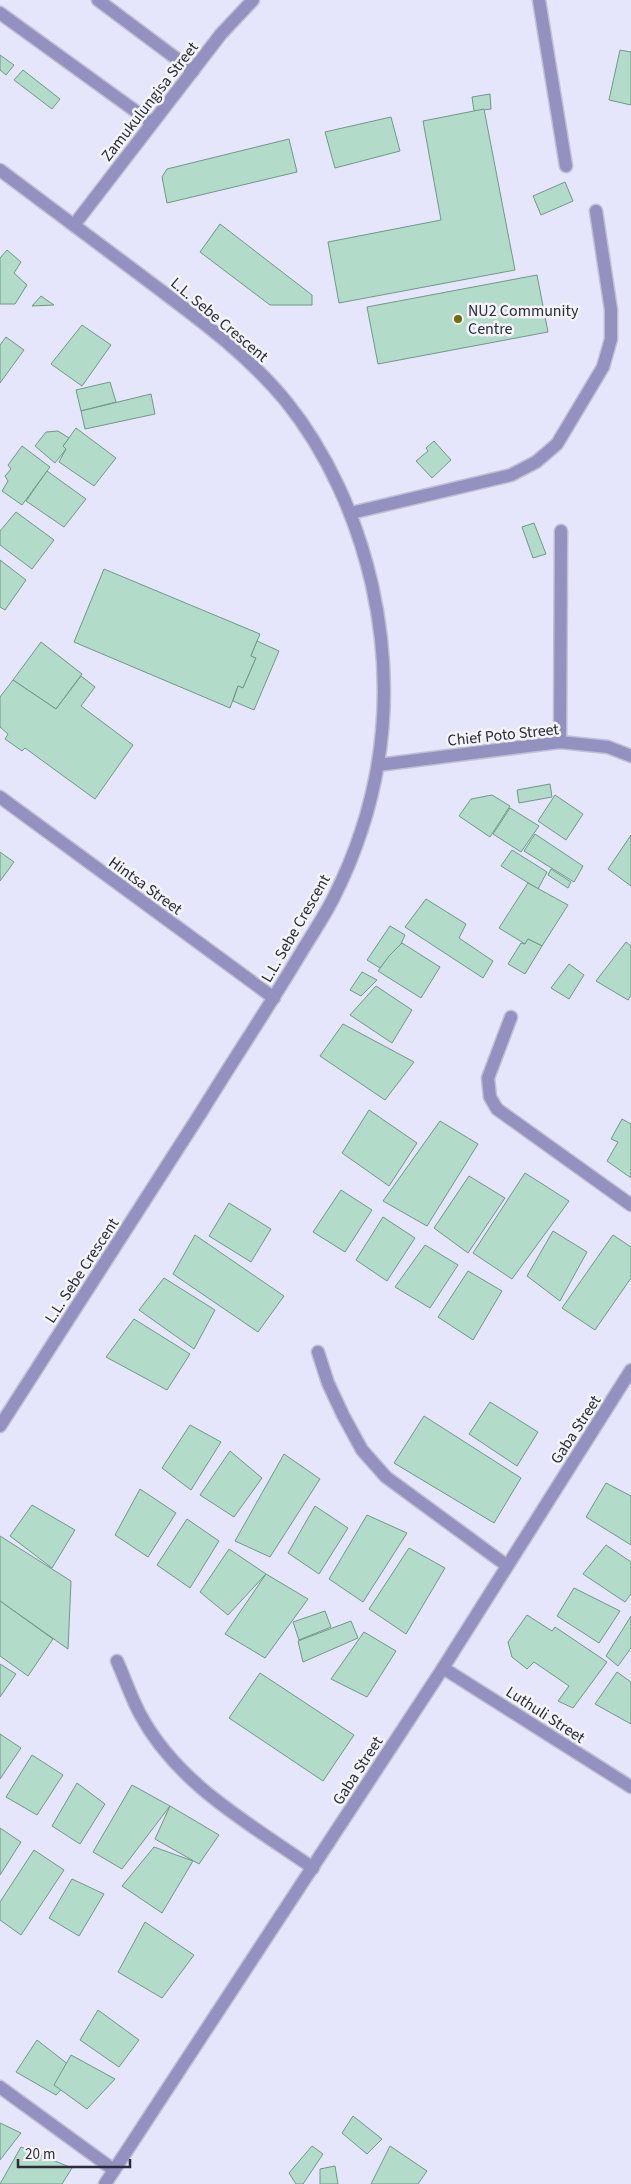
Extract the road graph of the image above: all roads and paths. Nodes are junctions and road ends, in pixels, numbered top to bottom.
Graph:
1 (98, 0) edge
2 (253, 0) edge
3 (539, 0) edge
4 (0, 13) edge
5 (193, 71) junction
6 (152, 123) junction
7 (566, 166) dead end
8 (0, 170) edge
9 (596, 211) dead end
10 (74, 225) junction
11 (352, 513) junction
12 (561, 531) dead end
13 (560, 742) junction
14 (631, 756) edge
15 (378, 765) junction
16 (0, 797) edge
17 (274, 998) junction
18 (511, 1017) dead end
19 (631, 1205) edge
20 (318, 1352) dead end
21 (631, 1370) edge
22 (0, 1426) edge
23 (506, 1565) junction
24 (117, 1661) dead end
25 (443, 1668) junction
26 (631, 1787) edge
27 (313, 1868) junction
28 (0, 2087) edge
29 (114, 2170) junction
30 (105, 2184) edge

1 - 5 street
2 - 5 street, Zamukulungisa Street
3 - 7 street
4 - 6 street
5 - 6 street, Zamukulungisa Street
6 - 10 street, Zamukulungisa Street
8 - 10 street, L.L. Sebe Crescent
9 - 11 street
10 - 11 street, L.L. Sebe Crescent
11 - 15 street, L.L. Sebe Crescent
12 - 13 street
13 - 14 street, Chief Poto Street
13 - 15 street, Chief Poto Street
15 - 17 street, L.L. Sebe Crescent
16 - 17 street, Hintsa Street
17 - 22 street, L.L. Sebe Crescent
18 - 19 street
20 - 23 street
21 - 23 street, Gaba Street
23 - 25 street, Gaba Street
24 - 27 street
25 - 26 street, Luthuli Street
25 - 27 street, Gaba Street
27 - 29 street, Gaba Street
28 - 29 street
29 - 30 street, Gaba Street

